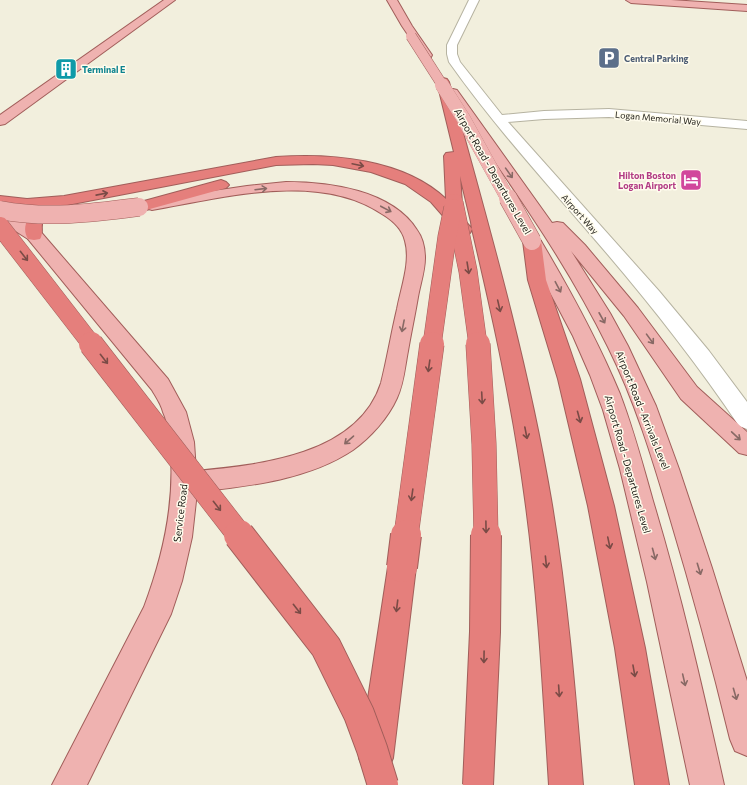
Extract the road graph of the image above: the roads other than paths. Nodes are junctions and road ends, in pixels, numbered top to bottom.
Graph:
1 (167, 0) edge
2 (170, 0) edge
3 (392, 0) edge
4 (403, 0) edge
5 (474, 0) edge
6 (631, 0) edge
7 (672, 0) edge
8 (747, 4) edge
9 (747, 8) edge
10 (404, 21) junction
11 (441, 80) junction
12 (0, 120) edge
13 (503, 125) junction
14 (747, 125) edge
15 (319, 161) junction
16 (523, 194) junction
17 (0, 201) edge
18 (64, 201) junction
19 (454, 203) junction
20 (139, 207) junction
21 (0, 210) edge
22 (0, 214) edge
23 (0, 226) edge
24 (34, 235) junction
25 (532, 241) junction
26 (490, 268) junction
27 (747, 420) edge
28 (747, 446) edge
29 (185, 483) junction
30 (747, 739) edge
31 (69, 785) edge
32 (373, 785) edge
33 (383, 785) edge
34 (478, 785) edge
35 (566, 785) edge
36 (652, 785) edge
37 (707, 785) edge

1 - 12 main road
2 - 12 main road
3 - 10 main road, Airport Road - Arrivals Level
3 - 11 main road, Airport Road - Departures Level, bridge
4 - 10 main road
5 - 13 street, Airport Way
6 - 9 main road
7 - 8 main road
10 - 11 main road, Airport Road - Arrivals Level
11 -> 16 main road, Airport Road - Arrivals Level
11 - 19 highway, bridge
11 - 25 main road, Airport Road - Departures Level, bridge
11 - 26 highway
13 - 14 street, Logan Memorial Way
13 - 27 street, Airport Way
18 -> 15 highway
15 - 20 highway
15 -> 26 highway
16 -> 28 main road
16 -> 30 main road, Airport Road - Arrivals Level
17 - 18 highway
18 - 24 highway
19 -> 32 highway, bridge
19 -> 34 highway, bridge
20 - 21 main road, bridge
20 -> 29 main road
22 - 24 main road, Service Road
23 -> 33 highway, bridge
24 - 29 main road, Service Road
25 -> 36 highway
25 -> 37 main road, Airport Road - Departures Level
26 -> 35 highway
29 - 31 main road, Service Road

